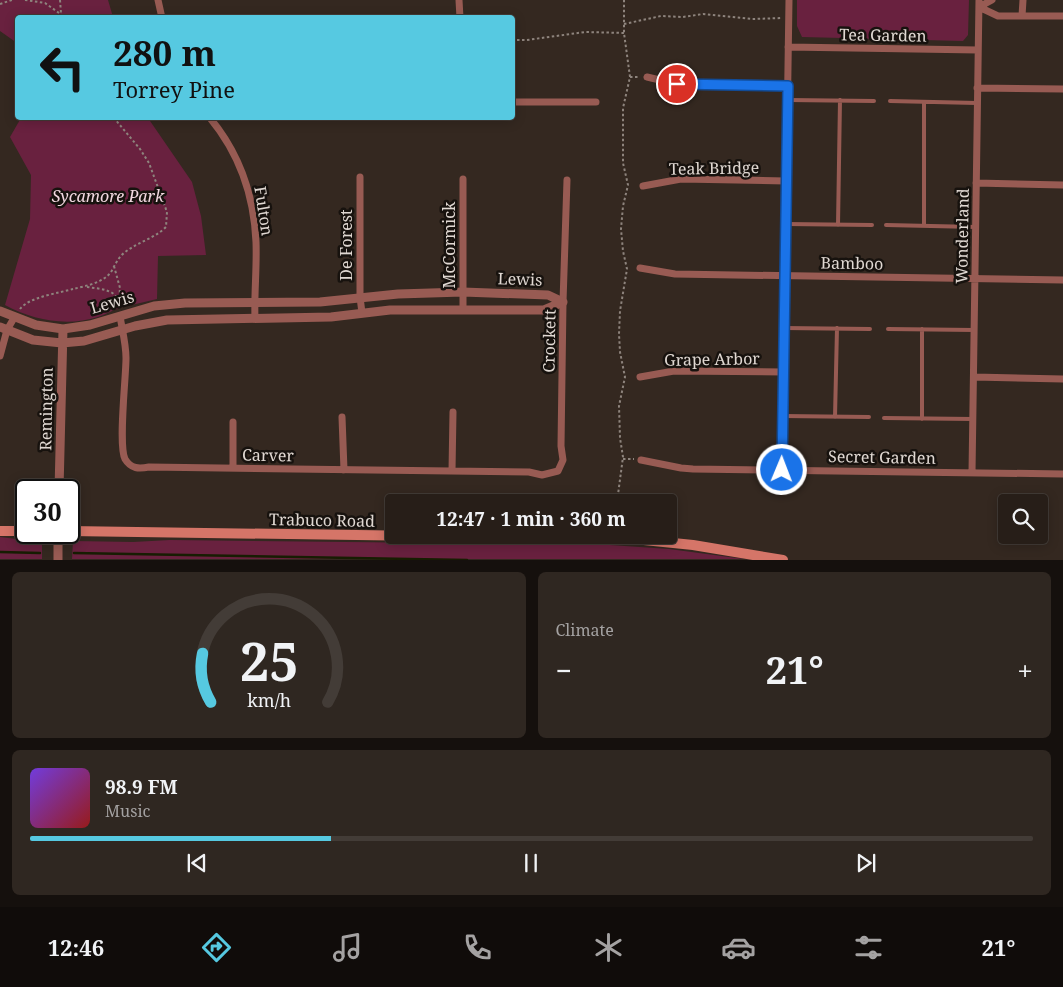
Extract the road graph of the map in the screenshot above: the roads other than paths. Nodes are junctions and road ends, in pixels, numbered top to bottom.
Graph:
1 (158, 0) edge
2 (459, 0) edge
3 (789, 0) edge
4 (992, 0) edge
5 (1023, 0) edge
6 (979, 3) edge
7 (161, 15) edge
8 (460, 15) edge
9 (1022, 16) junction
10 (1063, 16) edge
11 (788, 48) junction
12 (978, 50) junction
13 (647, 77) dead end
14 (788, 86) junction
15 (978, 88) junction
16 (1063, 89) edge
17 (788, 100) junction
18 (840, 100) junction
19 (874, 101) dead end
20 (890, 101) dead end
21 (515, 102) edge
22 (596, 102) dead end
23 (924, 102) junction
24 (977, 103) junction
25 (211, 120) edge
26 (360, 177) dead end
27 (463, 179) dead end
28 (567, 180) dead end
29 (786, 181) junction
30 (976, 183) junction
31 (1063, 185) edge
32 (643, 186) dead end
33 (786, 224) junction
34 (838, 225) junction
35 (872, 225) dead end
36 (886, 225) dead end
37 (924, 226) junction
38 (976, 226) junction
39 (640, 268) dead end
40 (785, 275) junction
41 (975, 279) junction
42 (1063, 280) edge
43 (463, 292) junction
44 (360, 297) junction
45 (254, 302) junction
46 (563, 302) junction
47 (462, 310) junction
48 (0, 311) edge
49 (362, 313) junction
50 (120, 316) junction
51 (14, 318) junction
52 (255, 319) junction
53 (4, 328) edge
54 (784, 328) junction
55 (837, 328) junction
56 (63, 329) junction
57 (870, 329) dead end
58 (888, 329) dead end
59 (922, 329) junction
60 (122, 330) junction
61 (974, 330) junction
62 (62, 343) junction
63 (0, 356) edge
64 (784, 372) junction
65 (974, 377) junction
66 (640, 378) dead end
67 (1063, 379) edge
68 (453, 412) dead end
69 (783, 416) junction
70 (342, 417) dead end
71 (835, 417) junction
72 (869, 417) dead end
73 (884, 418) dead end
74 (922, 418) junction
75 (973, 420) junction
76 (233, 422) dead end
77 (641, 460) dead end
78 (233, 468) junction
79 (344, 470) junction
80 (782, 470) junction
81 (452, 471) junction
82 (558, 471) joint
83 (972, 473) junction
84 (1063, 474) edge
85 (59, 479) edge
86 (0, 531) edge
87 (15, 531) edge
88 (80, 532) edge
89 (58, 544) edge
90 (761, 558) edge
91 (58, 560) edge
92 (783, 560) edge

1 - 7 street
2 - 8 street
3 - 11 street
4 - 6 street
5 - 9 street
6 - 9 street
6 - 12 street, Wonderland
9 - 10 street
11 - 12 street, Tea Garden
11 - 14 street
12 - 15 street, Wonderland
13 - 14 street
14 - 17 street
15 - 16 street
15 - 24 street, Wonderland
17 - 18 lane
17 - 29 street
18 - 19 lane
18 - 34 lane
20 - 23 lane
21 - 22 street
23 - 24 lane
23 - 37 lane
24 - 30 street, Wonderland
25 - 45 street, Fulton
26 - 44 street, De Forest
27 - 43 street, McCormick
28 - 46 street, Crockett
29 - 32 street, Teak Bridge
29 - 33 street
30 - 31 street
30 - 38 street, Wonderland
33 - 34 lane
33 - 40 street
34 - 35 lane
36 - 37 lane
37 - 38 lane
38 - 41 street, Wonderland
39 - 40 street, Bamboo
40 - 41 street, Bamboo
40 - 54 street
41 - 42 street, Bamboo
41 - 61 street, Wonderland
43 - 44 street, Lewis
43 - 46 street, Lewis
43 - 47 street, McCormick
44 - 45 street, Lewis
44 - 49 street, De Forest
45 - 50 street, Lewis
45 - 52 street, Fulton
46 - 47 street, Lewis
46 - 82 street, Crockett
47 - 49 street, Lewis
48 - 51 street, Lewis
49 - 52 street, Lewis
50 - 56 street, Lewis
50 - 60 street, Carver
51 - 53 street
51 - 56 street, Lewis
52 - 60 street, Lewis
53 - 62 street, Lewis
53 - 63 street
54 - 55 lane
54 - 64 street
55 - 57 lane
55 - 71 lane
56 - 62 street, Remington
58 - 59 lane
59 - 61 lane
59 - 74 lane
60 - 62 street, Lewis
60 - 78 street, Carver
61 - 65 street, Wonderland
62 - 85 street, Remington
64 - 66 street, Grape Arbor
64 - 69 street
65 - 67 street
65 - 75 street, Wonderland
68 - 81 street
69 - 71 lane
69 - 80 street
70 - 79 street
71 - 72 lane
73 - 74 lane
74 - 75 lane
75 - 83 street, Wonderland
76 - 78 street
77 - 80 street, Secret Garden
78 - 79 street, Carver
79 - 81 street, Carver
80 - 83 street, Secret Garden
81 - 82 street, Carver
83 - 84 street, Secret Garden
86 - 87 main road
88 - 90 main road, Trabuco Road
89 - 91 street
90 - 92 main road, Trabuco Road

